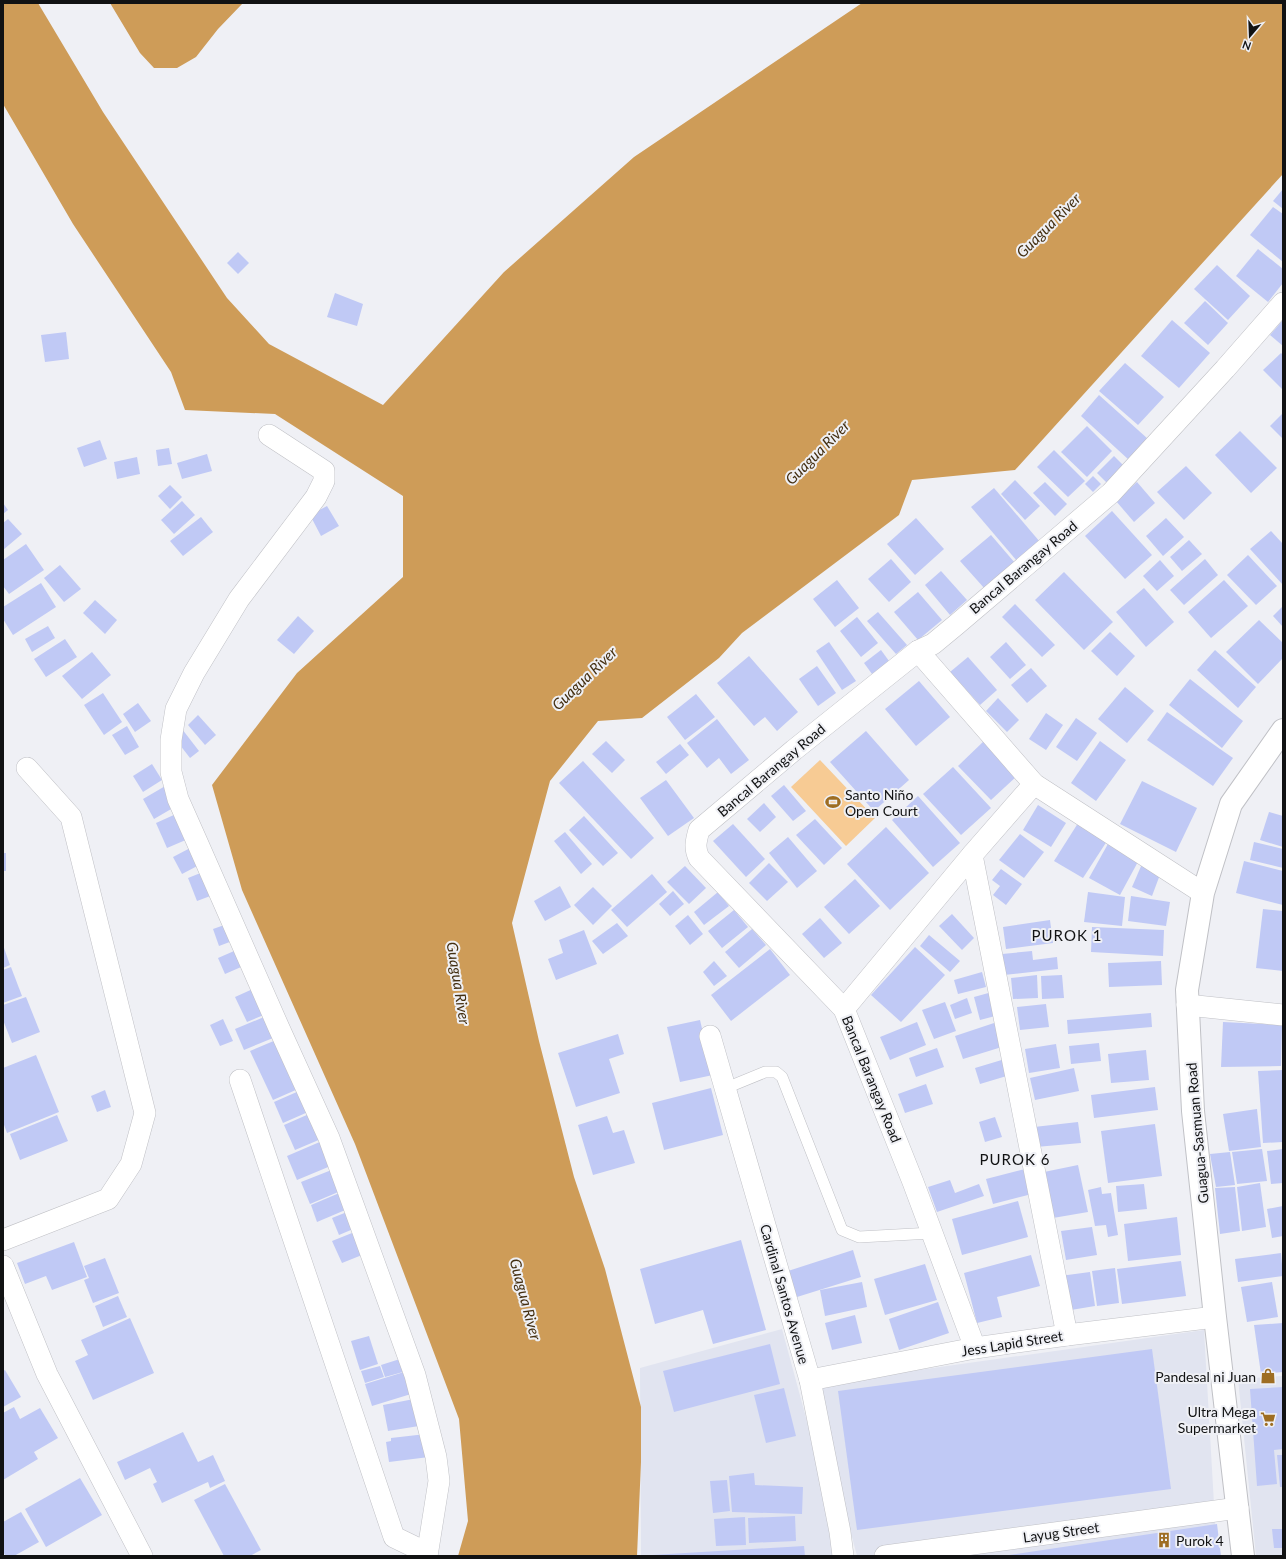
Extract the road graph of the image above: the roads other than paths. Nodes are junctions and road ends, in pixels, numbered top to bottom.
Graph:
1 (1283, 303) edge
2 (269, 435) dead end
3 (918, 651) junction
4 (1283, 730) edge
5 (27, 768) dead end
6 (1034, 784) junction
7 (972, 855) junction
8 (1203, 893) junction
9 (1187, 1005) junction
10 (844, 1009) junction
11 (1283, 1016) edge
12 (710, 1036) dead end
13 (240, 1080) dead end
14 (726, 1088) junction
15 (932, 1233) junction
16 (3, 1240) edge
17 (3, 1266) edge
18 (1214, 1317) junction
19 (1067, 1335) junction
20 (975, 1348) junction
21 (810, 1380) junction
22 (1238, 1508) junction
23 (427, 1554) edge
24 (142, 1556) edge
25 (843, 1556) edge
26 (885, 1556) edge
27 (1243, 1556) edge

1 - 3 street, Bancal Barangay Road
2 - 23 street
3 - 6 street
3 - 10 street, Bancal Barangay Road
4 - 8 main road, Guagua-Sasmuan Road
5 - 16 street
6 - 7 street
6 - 8 street
7 - 10 street
7 - 19 street
8 - 9 main road, Guagua-Sasmuan Road
9 - 11 street
9 - 18 main road, Guagua-Sasmuan Road
10 - 15 street, Bancal Barangay Road
12 - 14 street, Cardinal Santos Avenue
13 - 23 street
14 - 15 lane
14 - 21 street, Cardinal Santos Avenue
15 - 20 street, Bancal Barangay Road
17 - 24 street
18 - 19 street, Jess Lapid Street
18 - 22 main road, Guagua-Sasmuan Road
19 - 20 street, Jess Lapid Street
20 - 21 street, Jess Lapid Street
21 - 25 street, Cardinal Santos Avenue
22 - 26 street, Layug Street
22 - 27 main road, Guagua-Sasmuan Road

